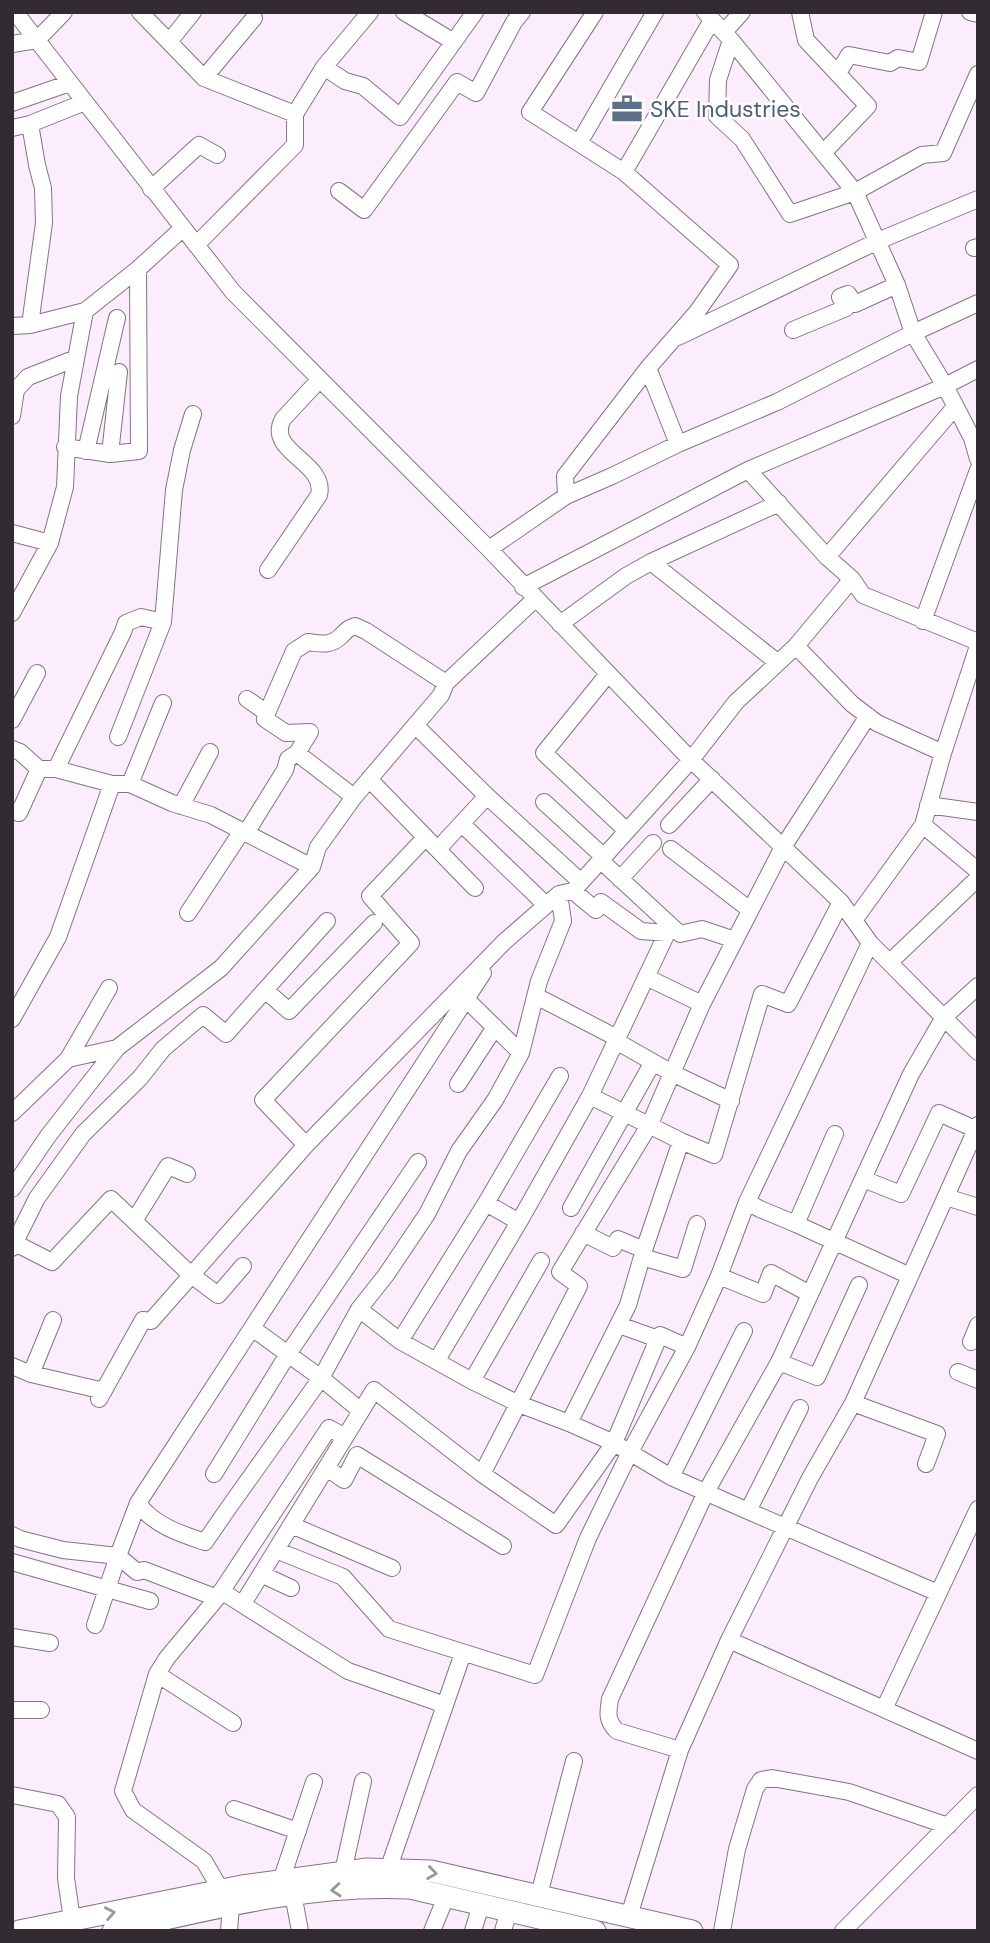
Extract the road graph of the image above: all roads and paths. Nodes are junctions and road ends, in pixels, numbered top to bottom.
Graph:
1 (15, 12) edge
2 (64, 12) edge
3 (140, 12) edge
4 (193, 12) edge
5 (370, 12) edge
6 (404, 12) edge
7 (475, 12) edge
8 (523, 12) edge
9 (595, 12) edge
10 (655, 12) edge
11 (742, 12) edge
12 (800, 12) edge
13 (934, 12) edge
14 (970, 12) edge
15 (978, 15) edge
16 (708, 16) edge
17 (254, 18) dead end
18 (727, 36) junction
19 (37, 40) junction
20 (169, 42) junction
21 (454, 42) junction
22 (12, 44) edge
23 (324, 66) junction
24 (838, 73) junction
25 (978, 74) edge
26 (204, 78) junction
27 (70, 83) junction
28 (85, 102) junction
29 (12, 103) edge
30 (295, 114) junction
31 (30, 124) junction
32 (12, 128) edge
33 (579, 143) junction
34 (823, 153) junction
35 (217, 155) dead end
36 (624, 172) junction
37 (151, 188) junction
38 (339, 191) dead end
39 (855, 192) junction
40 (978, 199) edge
41 (182, 229) junction
42 (878, 241) junction
43 (195, 245) junction
44 (138, 269) junction
45 (897, 285) junction
46 (978, 303) edge
47 (85, 311) junction
48 (117, 318) dead end
49 (30, 325) junction
50 (12, 326) edge
51 (793, 330) dead end
52 (913, 332) junction
53 (673, 340) junction
54 (74, 359) junction
55 (648, 368) junction
56 (978, 369) edge
57 (119, 372) dead end
58 (320, 379) junction
59 (14, 383) edge
60 (946, 386) junction
61 (955, 407) junction
62 (193, 414) dead end
63 (12, 416) edge
64 (975, 436) edge
65 (678, 443) junction
66 (65, 447) junction
67 (86, 452) junction
68 (110, 454) junction
69 (978, 460) edge
70 (748, 470) junction
71 (978, 470) edge
72 (566, 496) junction
73 (779, 503) junction
74 (12, 533) edge
75 (50, 542) junction
76 (489, 549) junction
77 (827, 557) junction
78 (651, 562) junction
79 (268, 570) dead end
80 (852, 579) junction
81 (523, 587) junction
82 (536, 599) junction
83 (12, 613) edge
84 (923, 621) junction
85 (163, 622) junction
86 (560, 624) junction
87 (978, 644) edge
88 (796, 646) junction
89 (777, 663) junction
90 (37, 673) dead end
91 (608, 674) junction
92 (446, 683) junction
93 (247, 699) dead end
94 (163, 703) dead end
95 (267, 713) junction
96 (867, 716) junction
97 (12, 720) edge
98 (415, 725) junction
99 (118, 737) dead end
100 (12, 749) edge
101 (210, 752) dead end
102 (297, 753) junction
103 (943, 753) junction
104 (691, 760) junction
105 (39, 769) junction
106 (56, 769) junction
107 (369, 779) junction
108 (712, 779) junction
109 (112, 784) junction
110 (130, 785) junction
111 (487, 796) junction
112 (354, 797) junction
113 (544, 802) dead end
114 (929, 805) junction
115 (181, 806) junction
116 (12, 811) edge
117 (978, 812) edge
118 (462, 824) junction
119 (669, 825) dead end
120 (923, 825) junction
121 (627, 831) junction
122 (244, 832) junction
123 (653, 843) dead end
124 (431, 844) junction
125 (783, 847) junction
126 (671, 849) dead end
127 (602, 859) junction
128 (312, 867) junction
129 (978, 871) edge
130 (978, 878) edge
131 (620, 879) junction
132 (475, 888) dead end
133 (571, 889) junction
134 (841, 902) junction
135 (546, 905) junction
136 (750, 910) junction
137 (188, 913) dead end
138 (855, 919) junction
139 (327, 921) dead end
140 (374, 923) dead end
141 (735, 940) junction
142 (503, 942) junction
143 (870, 943) junction
144 (890, 962) junction
145 (646, 976) junction
146 (978, 986) edge
147 (109, 988) dead end
148 (265, 989) junction
149 (536, 996) junction
150 (466, 999) junction
151 (702, 1004) junction
152 (944, 1017) junction
153 (12, 1019) edge
154 (495, 1027) junction
155 (617, 1040) junction
156 (117, 1048) junction
157 (977, 1051) edge
158 (520, 1053) junction
159 (68, 1059) junction
160 (653, 1062) junction
161 (672, 1073) junction
162 (560, 1076) dead end
163 (458, 1084) dead end
164 (590, 1096) junction
165 (731, 1101) junction
166 (625, 1112) junction
167 (12, 1113) edge
168 (650, 1124) junction
169 (977, 1127) edge
170 (835, 1134) dead end
171 (681, 1141) junction
172 (306, 1145) junction
173 (418, 1162) dead end
174 (187, 1174) dead end
175 (863, 1179) junction
176 (12, 1189) edge
177 (946, 1197) junction
178 (747, 1202) junction
179 (486, 1203) junction
180 (978, 1207) edge
181 (571, 1208) dead end
182 (134, 1221) junction
183 (519, 1222) junction
184 (697, 1223) dead end
185 (796, 1224) junction
186 (583, 1233) junction
187 (834, 1241) junction
188 (13, 1246) edge
189 (643, 1254) junction
190 (541, 1261) dead end
191 (243, 1266) dead end
192 (190, 1274) junction
193 (719, 1276) junction
194 (910, 1276) junction
195 (859, 1285) dead end
196 (810, 1294) junction
197 (359, 1309) junction
198 (53, 1320) dead end
199 (619, 1325) junction
200 (978, 1325) edge
201 (253, 1328) junction
202 (744, 1331) dead end
203 (658, 1339) junction
204 (400, 1341) junction
205 (971, 1342) dead end
206 (687, 1347) junction
207 (288, 1354) junction
208 (436, 1360) junction
209 (779, 1362) junction
210 (18, 1370) edge
211 (958, 1372) dead end
212 (321, 1378) junction
213 (978, 1380) edge
214 (472, 1381) junction
215 (853, 1403) junction
216 (519, 1404) junction
217 (800, 1408) dead end
218 (361, 1411) junction
219 (569, 1423) junction
220 (345, 1437) junction
221 (614, 1443) junction
222 (630, 1452) junction
223 (926, 1464) dead end
224 (327, 1468) junction
225 (214, 1474) dead end
226 (482, 1474) junction
227 (671, 1477) junction
228 (706, 1492) junction
229 (138, 1503) junction
230 (978, 1509) edge
231 (748, 1511) junction
232 (291, 1525) junction
233 (786, 1527) junction
234 (12, 1535) edge
235 (503, 1546) dead end
236 (276, 1550) junction
237 (118, 1556) junction
238 (12, 1562) edge
239 (392, 1568) dead end
240 (261, 1574) junction
241 (107, 1588) junction
242 (291, 1588) dead end
243 (938, 1593) junction
244 (219, 1595) junction
245 (247, 1597) dead end
246 (150, 1601) dead end
247 (94, 1625) dead end
248 (12, 1637) edge
249 (729, 1640) junction
250 (50, 1643) dead end
251 (463, 1653) junction
252 (157, 1674) junction
253 (445, 1705) junction
254 (884, 1709) junction
255 (12, 1710) edge
256 (40, 1710) dead end
257 (233, 1723) dead end
258 (680, 1750) junction
259 (978, 1751) edge
260 (574, 1761) dead end
261 (314, 1782) dead end
262 (363, 1782) dead end
263 (12, 1795) edge
264 (978, 1795) edge
265 (234, 1809) dead end
266 (948, 1826) junction
267 (298, 1831) junction
268 (388, 1870) junction
269 (343, 1872) junction
270 (287, 1888) junction
271 (539, 1895) junction
272 (446, 1897) junction
273 (225, 1898) junction
274 (481, 1905) junction
275 (629, 1916) junction
276 (72, 1920) junction
277 (506, 1921) edge
278 (19, 1931) edge
279 (113, 1931) edge
280 (229, 1931) edge
281 (300, 1931) edge
282 (432, 1931) edge
283 (473, 1931) edge
284 (595, 1931) edge
285 (692, 1931) edge
286 (722, 1931) edge
287 (843, 1931) edge

1 - 19 street
2 - 19 street
3 - 20 street
4 - 20 street
5 - 23 street
6 - 21 street
7 - 21 street
8 - 38 street
9 - 33 street
10 - 33 street
11 - 18 street
12 - 24 street
13 - 24 street
14 - 15 street
16 - 18 street
16 - 36 street
17 - 26 street
18 - 34 street
18 - 39 street
19 - 22 street
19 - 27 street
20 - 26 street
21 - 23 street
23 - 30 street
24 - 34 street
25 - 39 street
26 - 30 street
27 - 28 street
27 - 29 street
28 - 31 street
28 - 37 street
30 - 43 street
31 - 32 street
31 - 49 street
33 - 36 street
34 - 39 street
35 - 37 street
36 - 53 street
37 - 41 street
39 - 42 street
40 - 42 street
41 - 43 street
41 - 44 street
42 - 45 street
42 - 53 street
43 - 58 street
44 - 47 street
44 - 68 street
45 - 51 street
45 - 52 street
46 - 52 street
47 - 49 street
47 - 54 street
48 - 67 street
49 - 50 street
52 - 60 street
52 - 65 street
53 - 55 street
54 - 59 street
54 - 66 street
55 - 65 street
55 - 72 street
56 - 60 street
57 - 68 street
58 - 76 street
58 - 79 street
59 - 63 street
60 - 61 street
60 - 70 street
61 - 64 street
61 - 77 street
62 - 85 street
64 - 69 street
65 - 72 street
66 - 67 street
66 - 75 street
67 - 68 street
70 - 73 street
70 - 81 street
71 - 84 street
72 - 76 street
73 - 77 street
73 - 78 street
74 - 75 street
75 - 83 street
76 - 81 street
77 - 80 street
78 - 86 street
78 - 89 street
80 - 84 street
80 - 88 street
81 - 82 street
82 - 86 street
82 - 92 street
84 - 87 street
85 - 99 street
85 - 106 street
86 - 91 street
87 - 103 street
88 - 89 street
88 - 96 street
89 - 104 street
90 - 97 street
91 - 104 street
91 - 121 street
92 - 95 street
92 - 98 street
93 - 95 street
94 - 110 street
95 - 102 street
96 - 103 street
96 - 125 street
98 - 107 street
98 - 111 street
100 - 105 street
101 - 115 street
102 - 112 street
102 - 122 street
103 - 114 street
104 - 108 street
104 - 121 street
105 - 106 street
105 - 116 street
106 - 109 street
107 - 112 street
107 - 124 street
108 - 119 street
108 - 125 street
109 - 110 street
109 - 153 street
110 - 115 street
111 - 118 street
111 - 133 street
112 - 128 street
113 - 127 street
114 - 117 street
114 - 120 street
115 - 122 street
118 - 124 street
118 - 135 street
120 - 129 street
120 - 138 street
121 - 127 street
122 - 128 street
122 - 137 street
123 - 131 street
124 - 132 street
124 - 172 street
125 - 134 street
125 - 136 street
126 - 136 street
127 - 131 street
127 - 133 street
128 - 156 street
130 - 144 street
131 - 141 street
133 - 135 street
133 - 145 street
133 - 149 street
134 - 138 street
134 - 165 street
135 - 142 street
136 - 141 street
138 - 143 street
139 - 148 street
140 - 148 street
141 - 151 street
142 - 150 street
142 - 172 street
143 - 144 street
143 - 178 street
144 - 152 street
145 - 151 street
145 - 155 street
146 - 152 street
147 - 159 street
148 - 188 street
149 - 155 street
149 - 158 street
150 - 154 street
150 - 201 street
151 - 161 street
152 - 157 street
152 - 175 street
154 - 158 street
154 - 163 street
155 - 160 street
155 - 164 street
156 - 159 street
156 - 176 street
158 - 197 street
159 - 167 street
160 - 161 street
160 - 166 street
161 - 165 street
161 - 168 street
162 - 179 street
164 - 166 street
164 - 183 street
165 - 171 street
166 - 168 street
166 - 181 street
168 - 171 street
168 - 186 street
169 - 175 street
169 - 177 street
170 - 185 street
171 - 189 street
172 - 192 street
173 - 207 street
174 - 182 street
175 - 187 street
177 - 180 street
177 - 194 street
178 - 185 street
178 - 193 street
179 - 183 street
179 - 204 street
182 - 188 street
182 - 192 street
183 - 208 street
184 - 189 street
185 - 187 street
186 - 189 street
186 - 216 street
187 - 194 street
187 - 196 street
189 - 199 street
190 - 214 street
191 - 192 street
192 - 210 street
193 - 196 street
193 - 206 street
194 - 215 street
195 - 209 street
196 - 209 street
197 - 204 street
197 - 212 street
198 - 210 street
199 - 203 street
199 - 219 street
200 - 205 street
201 - 207 street
201 - 229 street
202 - 227 street
203 - 206 street
203 - 221 street
204 - 208 street
206 - 222 street
207 - 212 street
207 - 225 street
208 - 214 street
209 - 228 street
211 - 213 street
212 - 218 street
212 - 229 street
214 - 216 street
215 - 223 street
215 - 233 street
216 - 219 street
216 - 226 street
217 - 231 street
218 - 220 street
218 - 226 street
219 - 221 street
220 - 224 street
220 - 244 street
221 - 222 street
221 - 226 street
222 - 227 street
222 - 251 street
224 - 232 street
224 - 235 street
227 - 228 street
228 - 231 street
228 - 258 street
229 - 237 street
230 - 243 street
231 - 233 street
232 - 236 street
232 - 239 street
233 - 243 street
233 - 249 street
234 - 237 street
236 - 240 street
236 - 251 street
237 - 241 street
237 - 244 street
238 - 241 street
240 - 242 street
240 - 245 street
241 - 246 street
241 - 247 street
243 - 254 street
244 - 252 street
244 - 253 street
248 - 250 street
249 - 254 street
249 - 258 street
251 - 253 street
252 - 257 street
252 - 273 street
253 - 268 street
254 - 259 street
255 - 256 street
258 - 275 street
260 - 271 street
261 - 267 street
262 - 269 street
263 - 276 street
264 - 266 street
265 - 267 street
266 - 286 street
266 - 287 street
267 - 270 street
268 - 269 main road
268 -> 271 main road
269 - 270 main road
272 -> 270 main road
270 - 273 main road
270 - 281 street
271 - 275 main road
272 - 274 main road
272 - 282 street
276 -> 273 main road
273 - 279 main road
273 - 280 street
274 - 277 main road
274 - 283 street
275 - 285 main road
276 - 278 main road
277 - 284 main road

